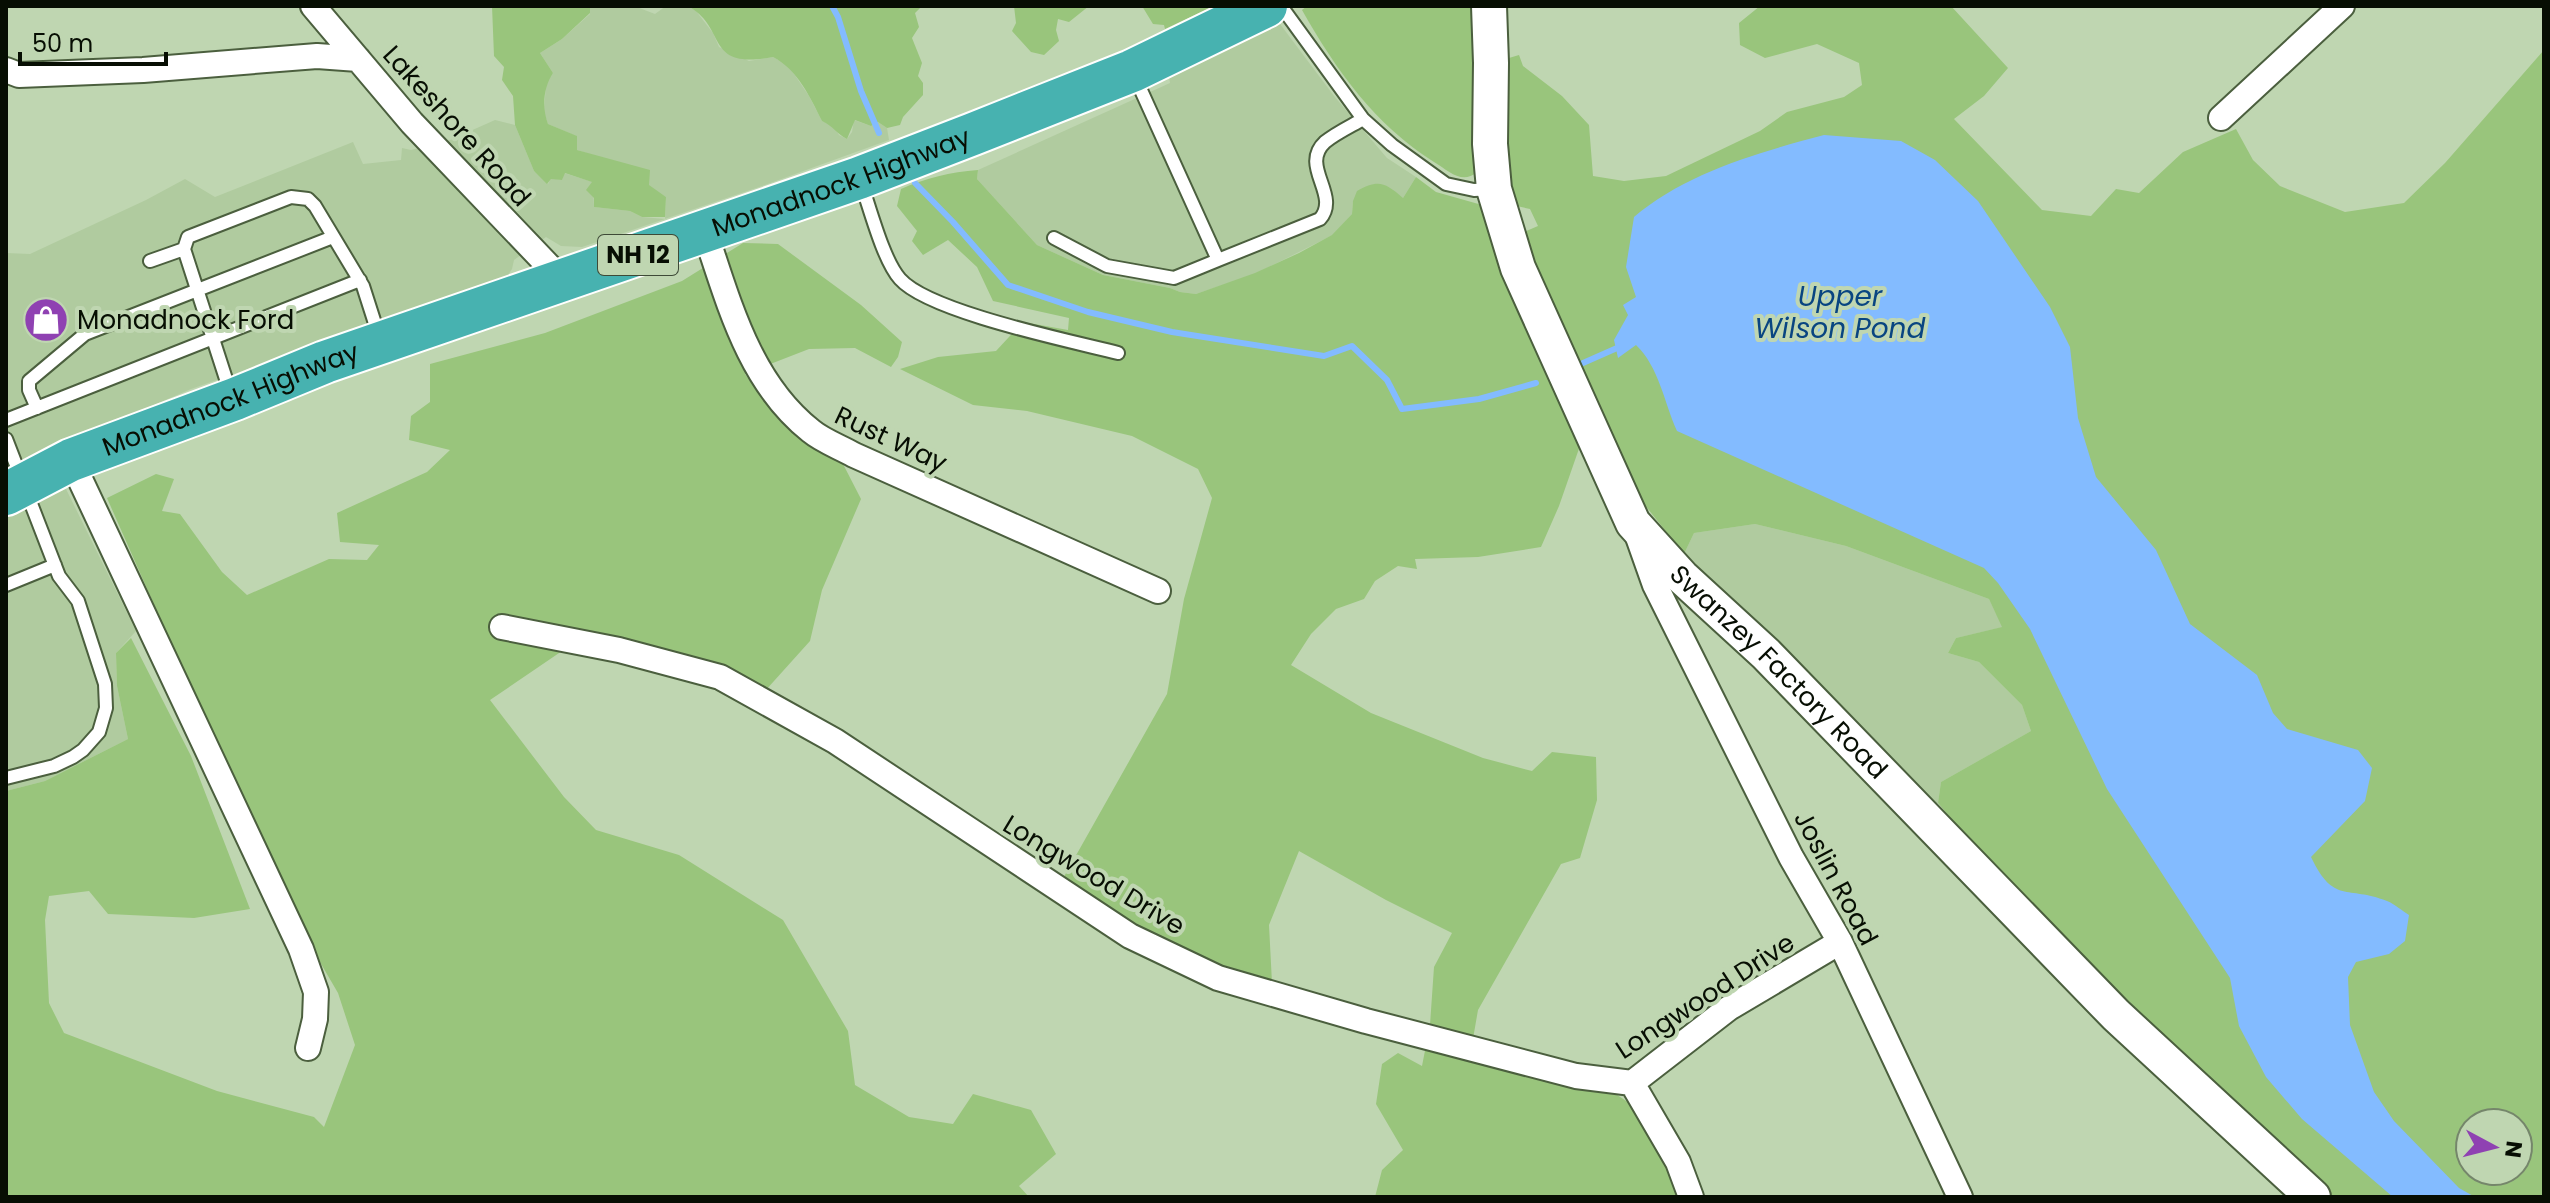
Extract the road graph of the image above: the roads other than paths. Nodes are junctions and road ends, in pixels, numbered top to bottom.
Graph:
1 (313, 6) edge
2 (1266, 6) edge
3 (1281, 6) edge
4 (2342, 6) edge
5 (1488, 7) edge
6 (358, 59) junction
7 (1132, 71) junction
8 (10, 75) edge
9 (2221, 118) dead end
10 (1363, 119) junction
11 (859, 178) junction
12 (1494, 189) junction
13 (705, 232) junction
14 (333, 237) junction
15 (1054, 238) dead end
16 (184, 249) junction
17 (1218, 260) junction
18 (150, 261) dead end
19 (360, 280) junction
20 (563, 281) junction
21 (197, 288) junction
22 (214, 338) junction
23 (380, 343) junction
24 (1118, 353) dead end
25 (235, 399) junction
26 (37, 408) junction
27 (6, 420) edge
28 (6, 439) edge
29 (71, 460) junction
30 (15, 490) edge
31 (55, 565) junction
32 (1669, 583) junction
33 (6, 585) edge
34 (1158, 591) dead end
35 (502, 627) dead end
36 (6, 778) edge
37 (1840, 942) junction
38 (308, 1048) dead end
39 (1632, 1083) junction
40 (1691, 1197) edge
41 (1960, 1197) edge
42 (2313, 1197) edge

1 - 6 street, Lakeshore Road
2 - 7 highway, Monadnock Highway / NH 12
3 - 10 lane
4 - 9 street
5 - 12 street, Swanzey Factory Road
6 - 8 street
6 - 20 street, Lakeshore Road
7 - 11 highway, Monadnock Highway / NH 12
7 - 17 lane
10 - 12 lane
10 - 17 lane
11 - 13 highway, Monadnock Highway / NH 12
11 - 24 lane
12 - 32 street, Swanzey Factory Road
13 - 20 highway, Monadnock Highway / NH 12
13 - 34 street, Rust Way
14 - 16 lane
14 - 19 lane
14 - 21 lane
15 - 17 lane
16 - 18 lane
16 - 21 lane
19 - 22 lane
19 - 23 lane
20 - 23 highway, Monadnock Highway / NH 12
21 - 22 lane
21 - 26 lane
22 - 25 lane
22 - 26 lane
23 - 25 highway, Monadnock Highway / NH 12
25 - 29 highway, Monadnock Highway / NH 12
26 - 27 lane
28 - 30 lane
29 - 30 highway, Monadnock Highway / NH 12
29 - 38 street
30 - 31 lane
31 - 33 lane
31 - 36 lane
32 - 37 street, Joslin Road
32 - 42 street, Swanzey Factory Road
35 - 39 street, Longwood Drive
37 - 39 street, Longwood Drive
37 - 41 street, Joslin Road
39 - 40 street

